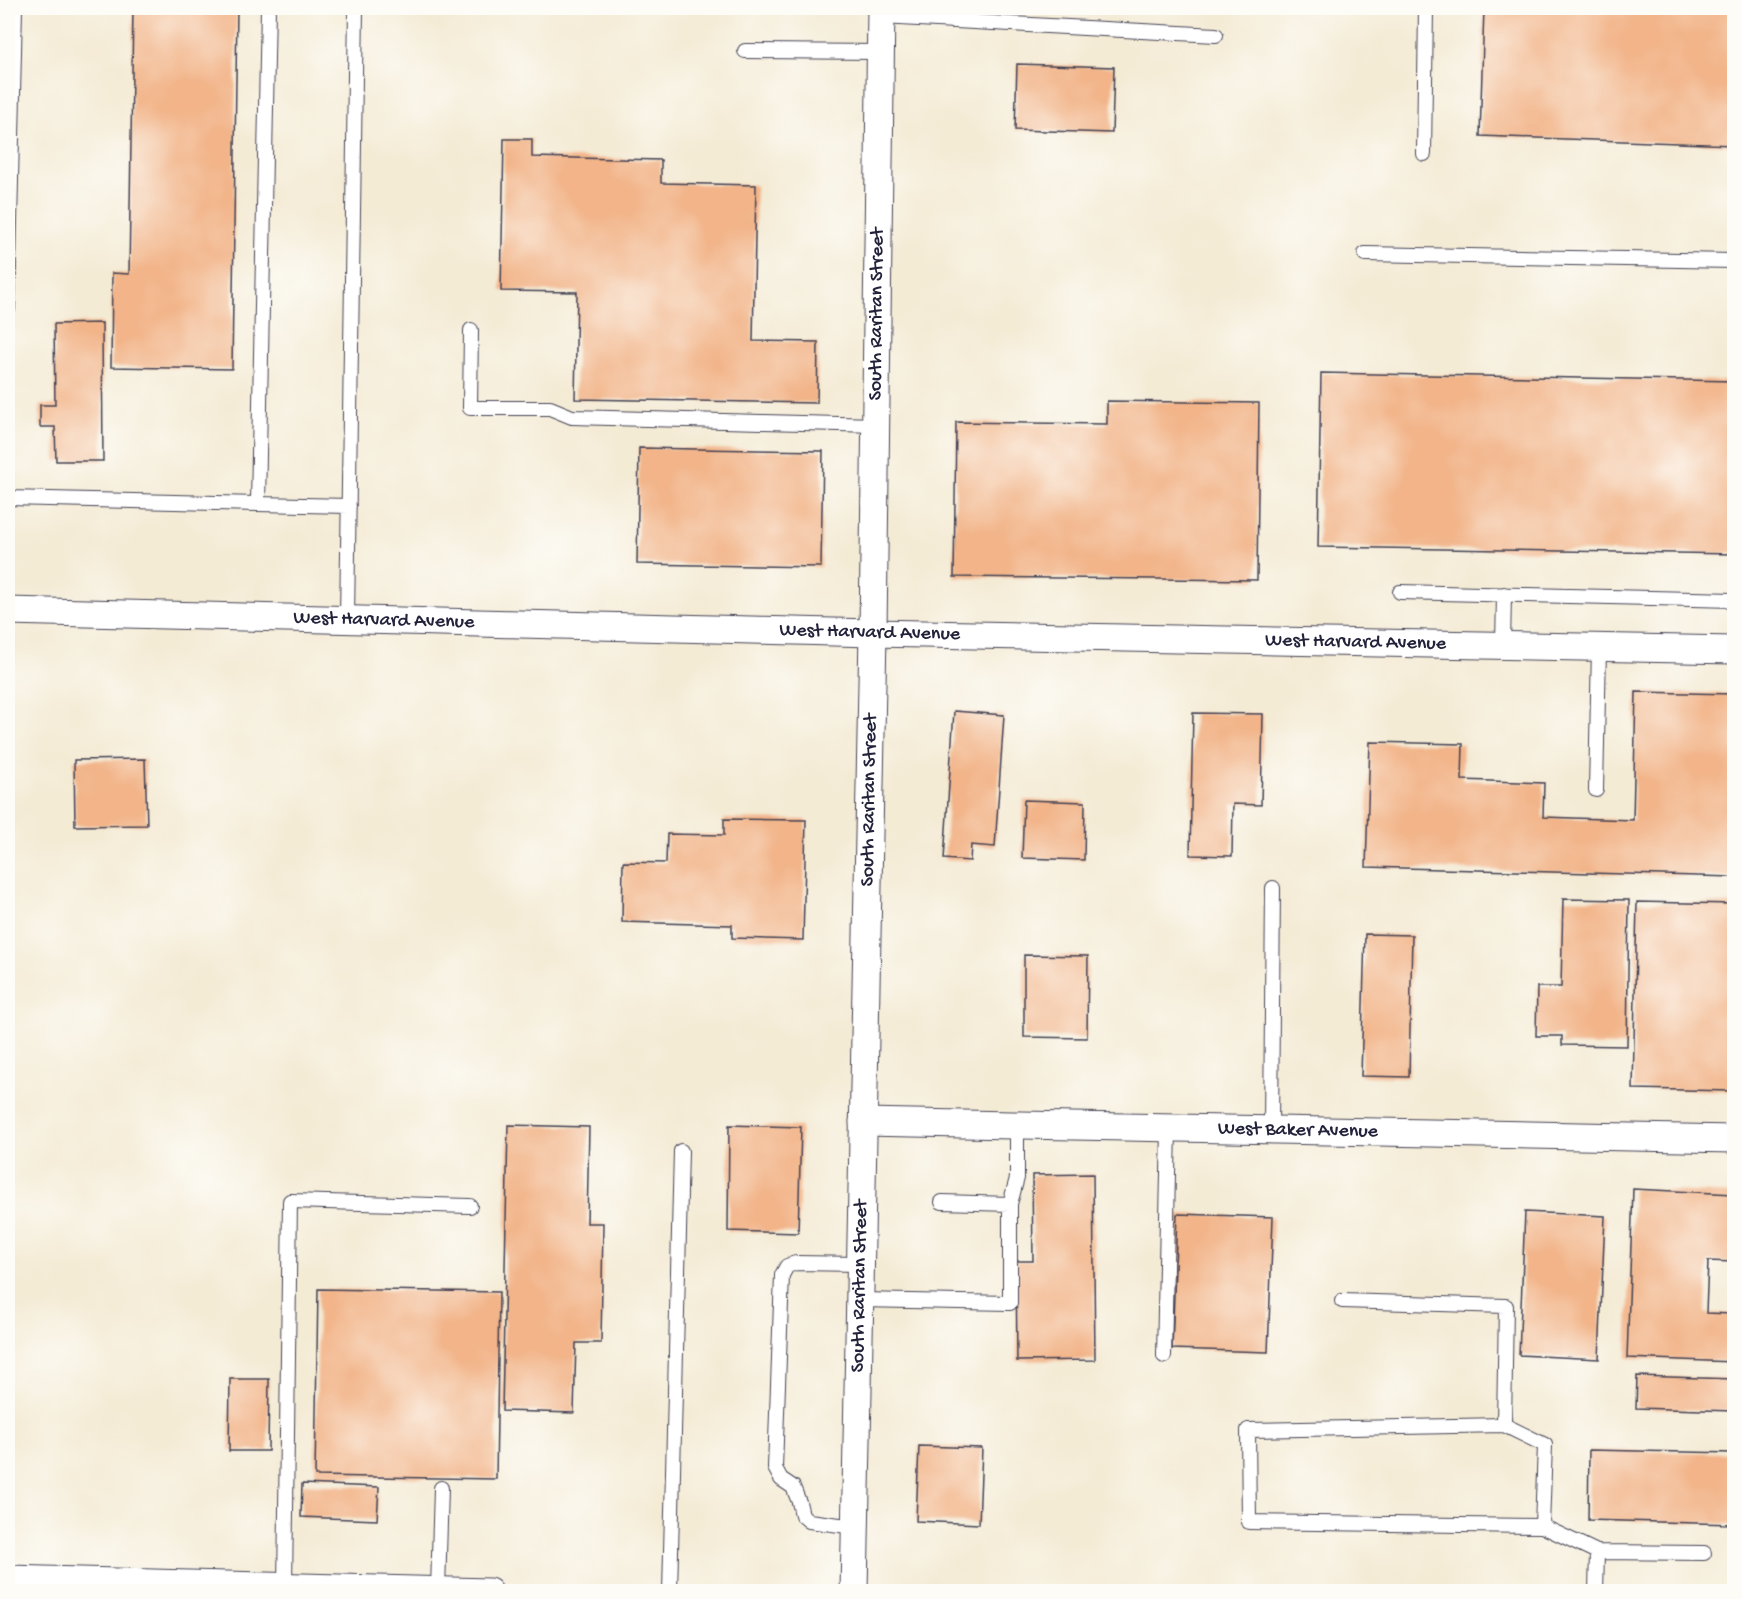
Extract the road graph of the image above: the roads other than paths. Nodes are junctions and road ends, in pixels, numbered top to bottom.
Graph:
1 (15, 8) edge
2 (268, 8) edge
3 (356, 8) edge
4 (1426, 8) edge
5 (881, 12) edge
6 (1216, 35) dead end
7 (745, 51) dead end
8 (881, 52) junction
9 (1424, 154) dead end
10 (1365, 254) dead end
11 (1734, 261) edge
12 (8, 309) edge
13 (471, 330) dead end
14 (876, 425) junction
15 (8, 498) edge
16 (258, 504) junction
17 (349, 506) junction
18 (1400, 592) dead end
19 (1504, 594) junction
20 (1734, 600) edge
21 (8, 611) edge
22 (347, 619) junction
23 (873, 633) junction
24 (1503, 646) junction
25 (1599, 648) junction
26 (1734, 650) edge
27 (1596, 789) dead end
28 (1273, 888) dead end
29 (863, 1122) junction
30 (1017, 1125) junction
31 (1169, 1128) junction
32 (1271, 1130) junction
33 (1734, 1139) edge
34 (681, 1151) dead end
35 (942, 1202) dead end
36 (1010, 1204) junction
37 (470, 1206) dead end
38 (860, 1264) junction
39 (860, 1300) junction
40 (1342, 1301) dead end
41 (1164, 1356) dead end
42 (1504, 1425) junction
43 (441, 1488) dead end
44 (1542, 1526) junction
45 (855, 1527) junction
46 (1597, 1552) junction
47 (1704, 1553) dead end
48 (8, 1579) edge
49 (285, 1587) junction
50 (438, 1590) edge
51 (489, 1592) edge
52 (670, 1592) edge
53 (854, 1592) edge
54 (1596, 1592) edge

1 - 12 lane
2 - 16 lane
3 - 17 lane
4 - 9 lane
5 - 6 lane
5 - 8 street, South Raritan Street
7 - 8 lane
8 - 14 street, South Raritan Street
10 - 11 lane
13 - 14 lane
14 - 23 street, South Raritan Street
15 - 16 lane
16 - 17 lane
17 - 22 lane
18 - 19 lane
19 - 20 lane
19 - 24 lane
21 - 22 street, West Harvard Avenue
22 - 23 street, West Harvard Avenue
23 - 24 street, West Harvard Avenue
23 - 29 street, South Raritan Street
24 - 25 street, West Harvard Avenue
25 - 26 street, West Harvard Avenue
25 - 27 lane
28 - 32 lane
29 - 30 street, West Baker Avenue
29 - 38 street, South Raritan Street
30 - 31 street, West Baker Avenue
30 - 36 lane
31 - 32 street, West Baker Avenue
31 - 41 lane
32 - 33 street, West Baker Avenue
34 - 52 lane
35 - 36 lane
36 - 39 lane
37 - 49 lane
38 - 39 street, South Raritan Street
38 - 45 lane
39 - 45 street, South Raritan Street
40 - 42 lane
42 - 44 lane
42 - 44 lane
43 - 50 lane
44 - 46 lane
45 - 53 street, South Raritan Street
46 - 47 lane
46 - 54 lane
48 - 49 street
49 - 50 street
50 - 51 street

